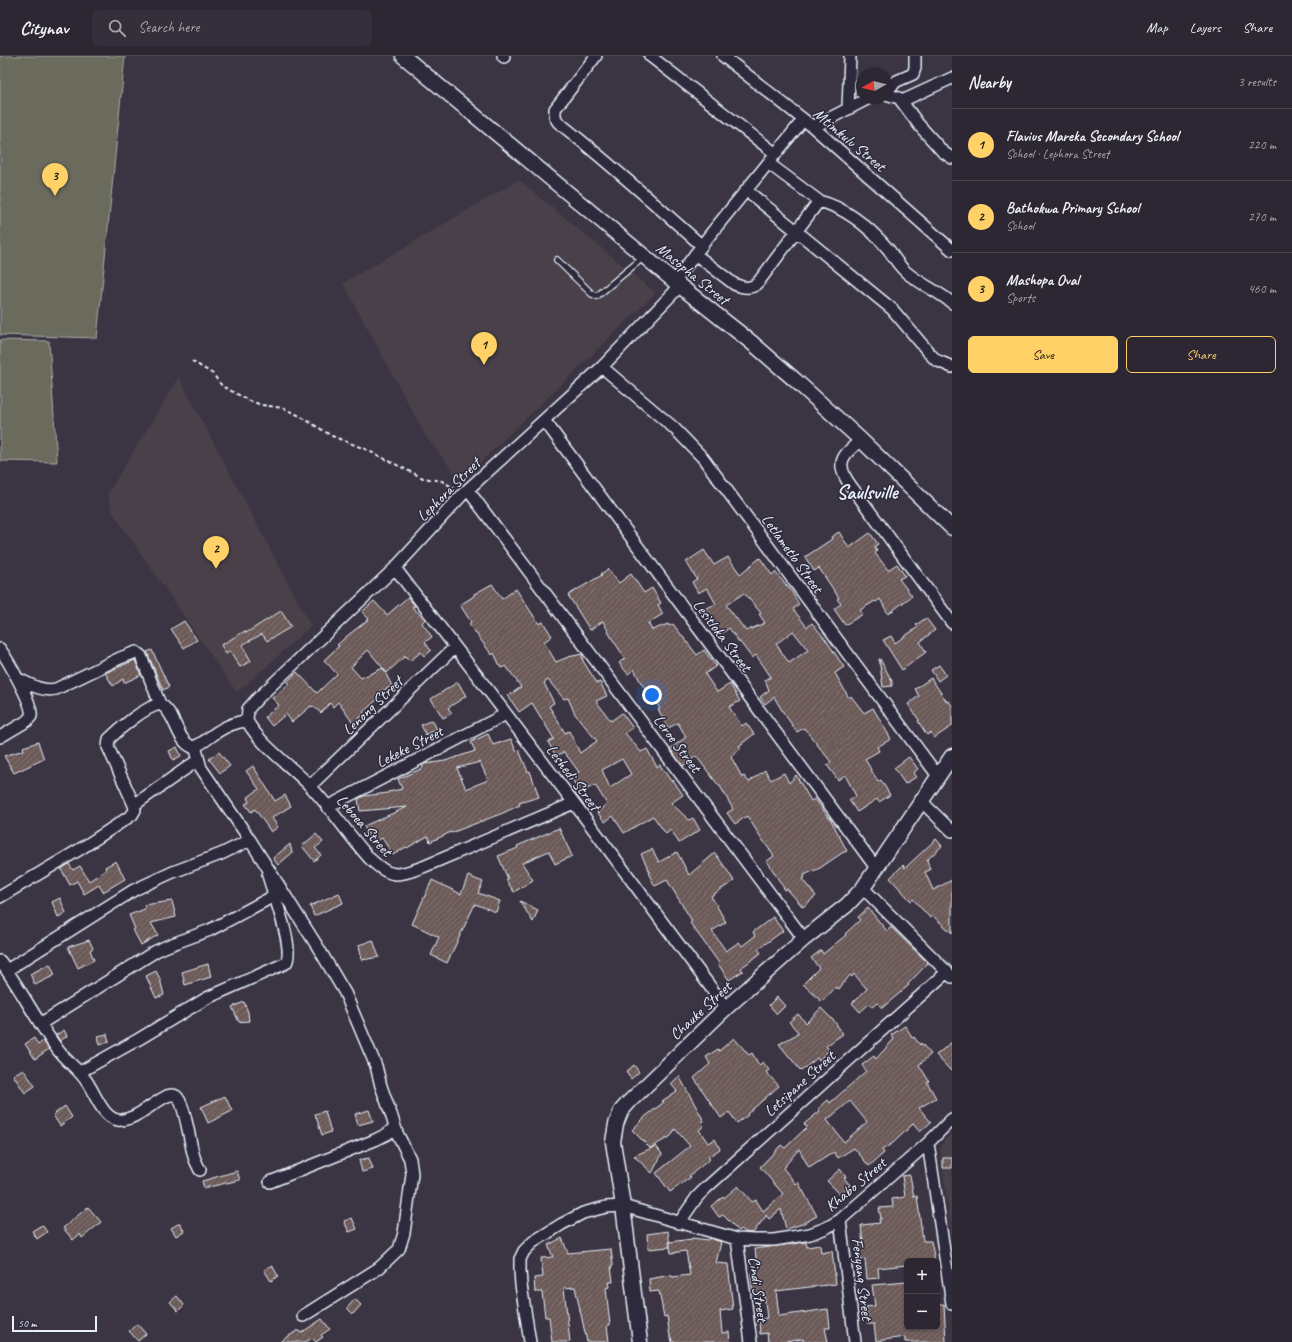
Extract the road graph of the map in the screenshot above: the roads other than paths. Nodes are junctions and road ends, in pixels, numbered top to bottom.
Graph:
1 (404, 56) edge
2 (596, 56) edge
3 (650, 56) edge
4 (723, 56) edge
5 (850, 56) edge
6 (915, 56) edge
7 (952, 78) edge
8 (892, 86) edge
9 (892, 95) edge
10 (902, 101) junction
11 (858, 104) edge
12 (848, 109) junction
13 (803, 120) junction
14 (813, 128) junction
15 (776, 154) junction
16 (952, 158) edge
17 (768, 163) junction
18 (746, 190) junction
19 (819, 201) junction
20 (796, 232) junction
21 (698, 250) junction
22 (952, 250) edge
23 (645, 256) junction
24 (557, 260) dead end
25 (677, 283) junction
26 (952, 303) edge
27 (602, 367) junction
28 (952, 367) edge
29 (544, 420) junction
30 (861, 440) junction
31 (466, 491) junction
32 (952, 528) edge
33 (395, 568) junction
34 (952, 623) edge
35 (455, 647) junction
36 (0, 649) edge
37 (4, 664) edge
38 (17, 678) junction
39 (160, 704) junction
40 (506, 714) junction
41 (247, 720) junction
42 (0, 737) edge
43 (195, 746) junction
44 (952, 756) edge
45 (198, 760) junction
46 (938, 776) junction
47 (310, 786) junction
48 (922, 802) junction
49 (574, 803) junction
50 (134, 805) junction
51 (327, 806) junction
52 (952, 831) edge
53 (250, 840) junction
54 (264, 863) junction
55 (876, 869) junction
56 (863, 888) junction
57 (274, 896) junction
58 (0, 897) edge
59 (804, 939) junction
60 (3, 966) edge
61 (949, 974) edge
62 (726, 1008) junction
63 (40, 1024) junction
64 (80, 1072) junction
65 (952, 1119) edge
66 (395, 1127) junction
67 (928, 1143) junction
68 (200, 1170) dead end
69 (270, 1182) dead end
70 (623, 1206) junction
71 (840, 1220) junction
72 (679, 1223) junction
73 (737, 1239) junction
74 (951, 1289) edge
75 (952, 1304) edge
76 (304, 1316) dead end
77 (530, 1342) edge
78 (640, 1342) edge
79 (750, 1342) edge
80 (855, 1342) edge

1 - 23 street, Masopha Street
2 - 21 street
3 - 15 street
4 - 13 street, Mtimkulu Street
5 - 12 street
6 - 8 street
7 - 10 street
9 - 10 street
10 - 16 street
11 - 12 street
12 - 14 street
13 - 14 street, Mtimkulu Street
13 - 15 street, Lephora Street
14 - 22 street, Mtimkulu Street
15 - 17 street, Lephora Street
17 - 18 street, Lephora Street
17 - 19 street
18 - 20 street
18 - 21 street, Lephora Street
19 - 20 street
19 - 26 street
20 - 21 street
20 - 28 street
21 - 25 street, Lephora Street
23 - 24 lane
23 - 25 street, Masopha Street
25 - 27 street, Lephora Street
25 - 30 street, Masopha Street
27 - 29 street, Lephora Street
27 - 46 street, Letlametlo Street
29 - 31 street, Lephora Street
29 - 55 street, Lesitloka Street
30 - 32 street, Masopha Street
30 - 34 street
31 - 33 street, Lephora Street
31 - 59 street, Leroe Street
33 - 35 street, Leshedi Street
33 - 41 street, Lephora Street
35 - 40 street, Leshedi Street
35 - 47 street, Lenong Street
36 - 37 street
37 - 38 street
38 - 39 street
38 - 42 street
39 - 43 street
39 - 50 street
40 - 49 street, Leshedi Street
40 - 51 street, Lekeke Street
41 - 43 street
41 - 47 street, Leboea Street
43 - 45 street
44 - 46 street, Chauke Street
45 - 50 street
45 - 53 street
46 - 48 street, Chauke Street
47 - 51 street, Leboea Street
48 - 52 street
48 - 55 street, Chauke Street
49 - 51 street, Leboea Street
49 - 62 street, Leshedi Street
50 - 58 street
53 - 54 street
53 - 60 street
54 - 57 street
54 - 66 street
55 - 56 street, Chauke Street
56 - 59 street, Chauke Street
56 - 61 street
57 - 63 street
57 - 64 street
59 - 62 street, Chauke Street
60 - 63 street
61 - 72 street, Letsipane Street
62 - 70 street, Chauke Street
63 - 64 street
64 - 68 street
65 - 67 street, Khabo Street
66 - 69 street
66 - 76 street
67 - 71 street, Khabo Street
67 - 74 street
70 - 72 street, Khabo Street
70 - 77 street
70 - 78 street, Chauke Street
71 - 73 street, Khabo Street
71 - 80 street, Fenyang Street
72 - 73 street, Khabo Street
73 - 79 street, Cindi Street
74 - 75 street

